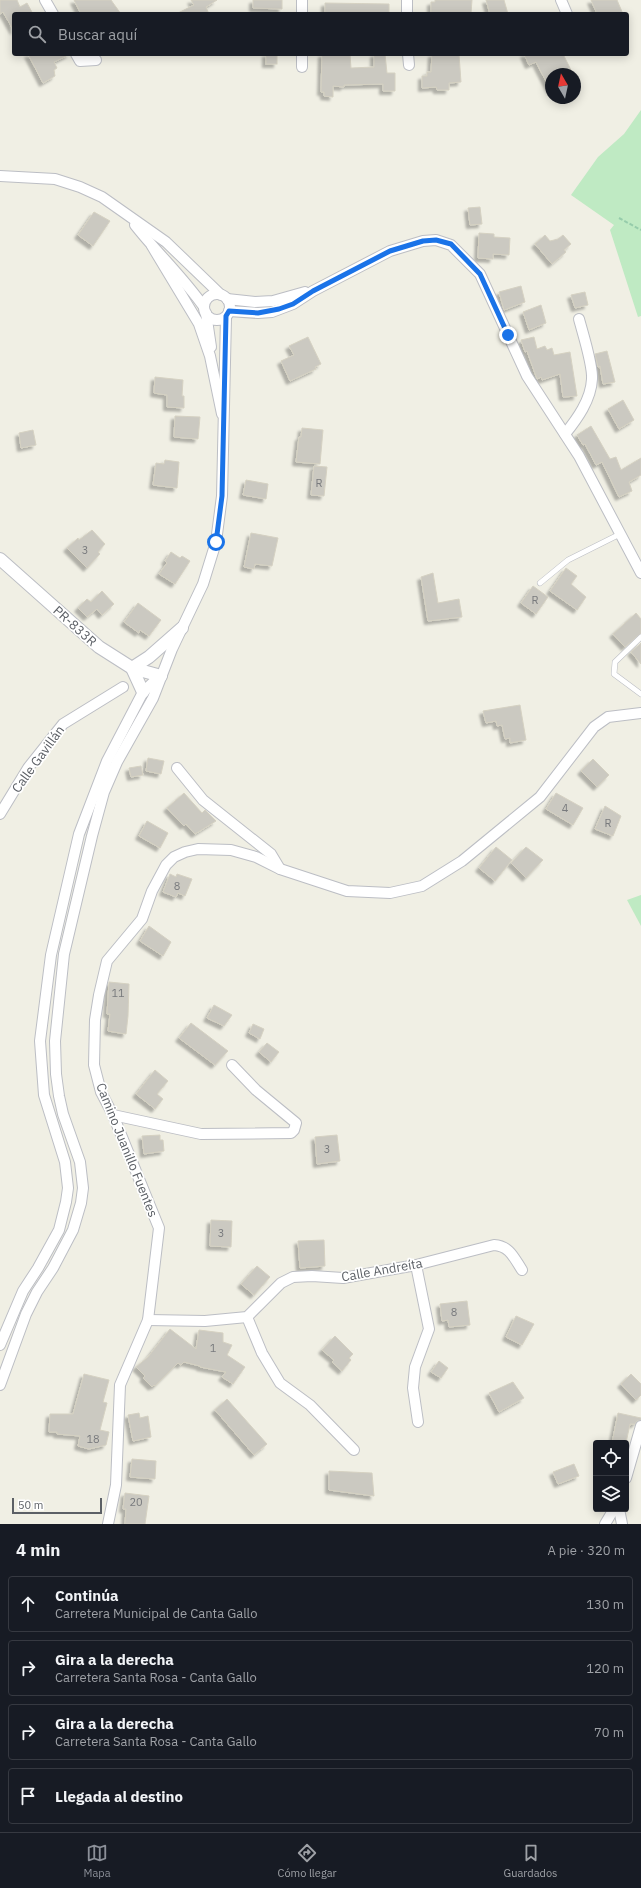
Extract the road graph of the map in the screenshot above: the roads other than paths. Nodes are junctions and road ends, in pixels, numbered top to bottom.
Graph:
1 (45, 0) edge
2 (302, 0) edge
3 (407, 0) edge
4 (561, 0) edge
5 (52, 12) edge
6 (302, 12) edge
7 (407, 12) edge
8 (566, 12) edge
9 (77, 56) edge
10 (302, 56) edge
11 (408, 56) edge
12 (96, 60) dead end
13 (409, 65) dead end
14 (302, 67) dead end
15 (0, 176) edge
16 (128, 217) junction
17 (152, 246) junction
18 (313, 291) junction
19 (224, 297) junction
20 (205, 310) junction
21 (228, 314) junction
22 (579, 319) dead end
23 (213, 370) junction
24 (222, 416) junction
25 (565, 434) junction
26 (620, 534) junction
27 (0, 558) edge
28 (641, 573) edge
29 (540, 583) dead end
30 (182, 628) junction
31 (641, 637) edge
32 (132, 668) junction
33 (160, 676) junction
34 (123, 687) dead end
35 (143, 692) junction
36 (641, 694) edge
37 (641, 713) edge
38 (176, 768) dead end
39 (0, 814) edge
40 (280, 869) junction
41 (232, 1065) dead end
42 (113, 1115) junction
43 (416, 1265) junction
44 (522, 1270) dead end
45 (247, 1317) junction
46 (148, 1320) junction
47 (0, 1345) edge
48 (0, 1385) edge
49 (418, 1422) dead end
50 (641, 1426) edge
51 (354, 1450) dead end
52 (637, 1454) edge
53 (627, 1476) edge
54 (612, 1512) edge
55 (619, 1512) edge
56 (108, 1524) edge
57 (605, 1524) edge
58 (622, 1524) edge

1 - 5 street
2 - 6 street
3 - 7 street
4 - 8 street
9 - 12 street
10 - 14 street
11 - 13 street
15 - 16 street
16 - 17 street
16 - 19 street
17 - 20 street
17 - 23 street
18 - 19 street
18 - 21 street
18 - 25 street
19 - 20 street
19 - 21 street
20 - 21 street
20 - 23 street
21 - 24 street
22 - 25 street
23 - 24 street
24 - 30 street
25 - 26 street
26 - 28 street
26 - 29 lane
27 - 32 street, PR-833R / PR-833R
30 - 32 street
30 - 33 street
31 - 36 lane
32 - 33 street, PR-833R / PR-833R
32 - 35 street
33 - 35 street
33 - 48 street
34 - 39 street, Calle Gavillán
35 - 47 street
37 - 40 street, Camino Juanillo Fuentes
38 - 40 street
40 - 42 street, Camino Juanillo Fuentes
41 - 42 street
42 - 46 street, Camino Juanillo Fuentes
43 - 44 street, Calle Andreíta
43 - 45 street, Calle Andreíta
43 - 49 street
45 - 46 street
45 - 51 street
46 - 56 street, Camino Juanillo Fuentes
50 - 52 street
52 - 53 street
54 - 57 street
55 - 58 street

